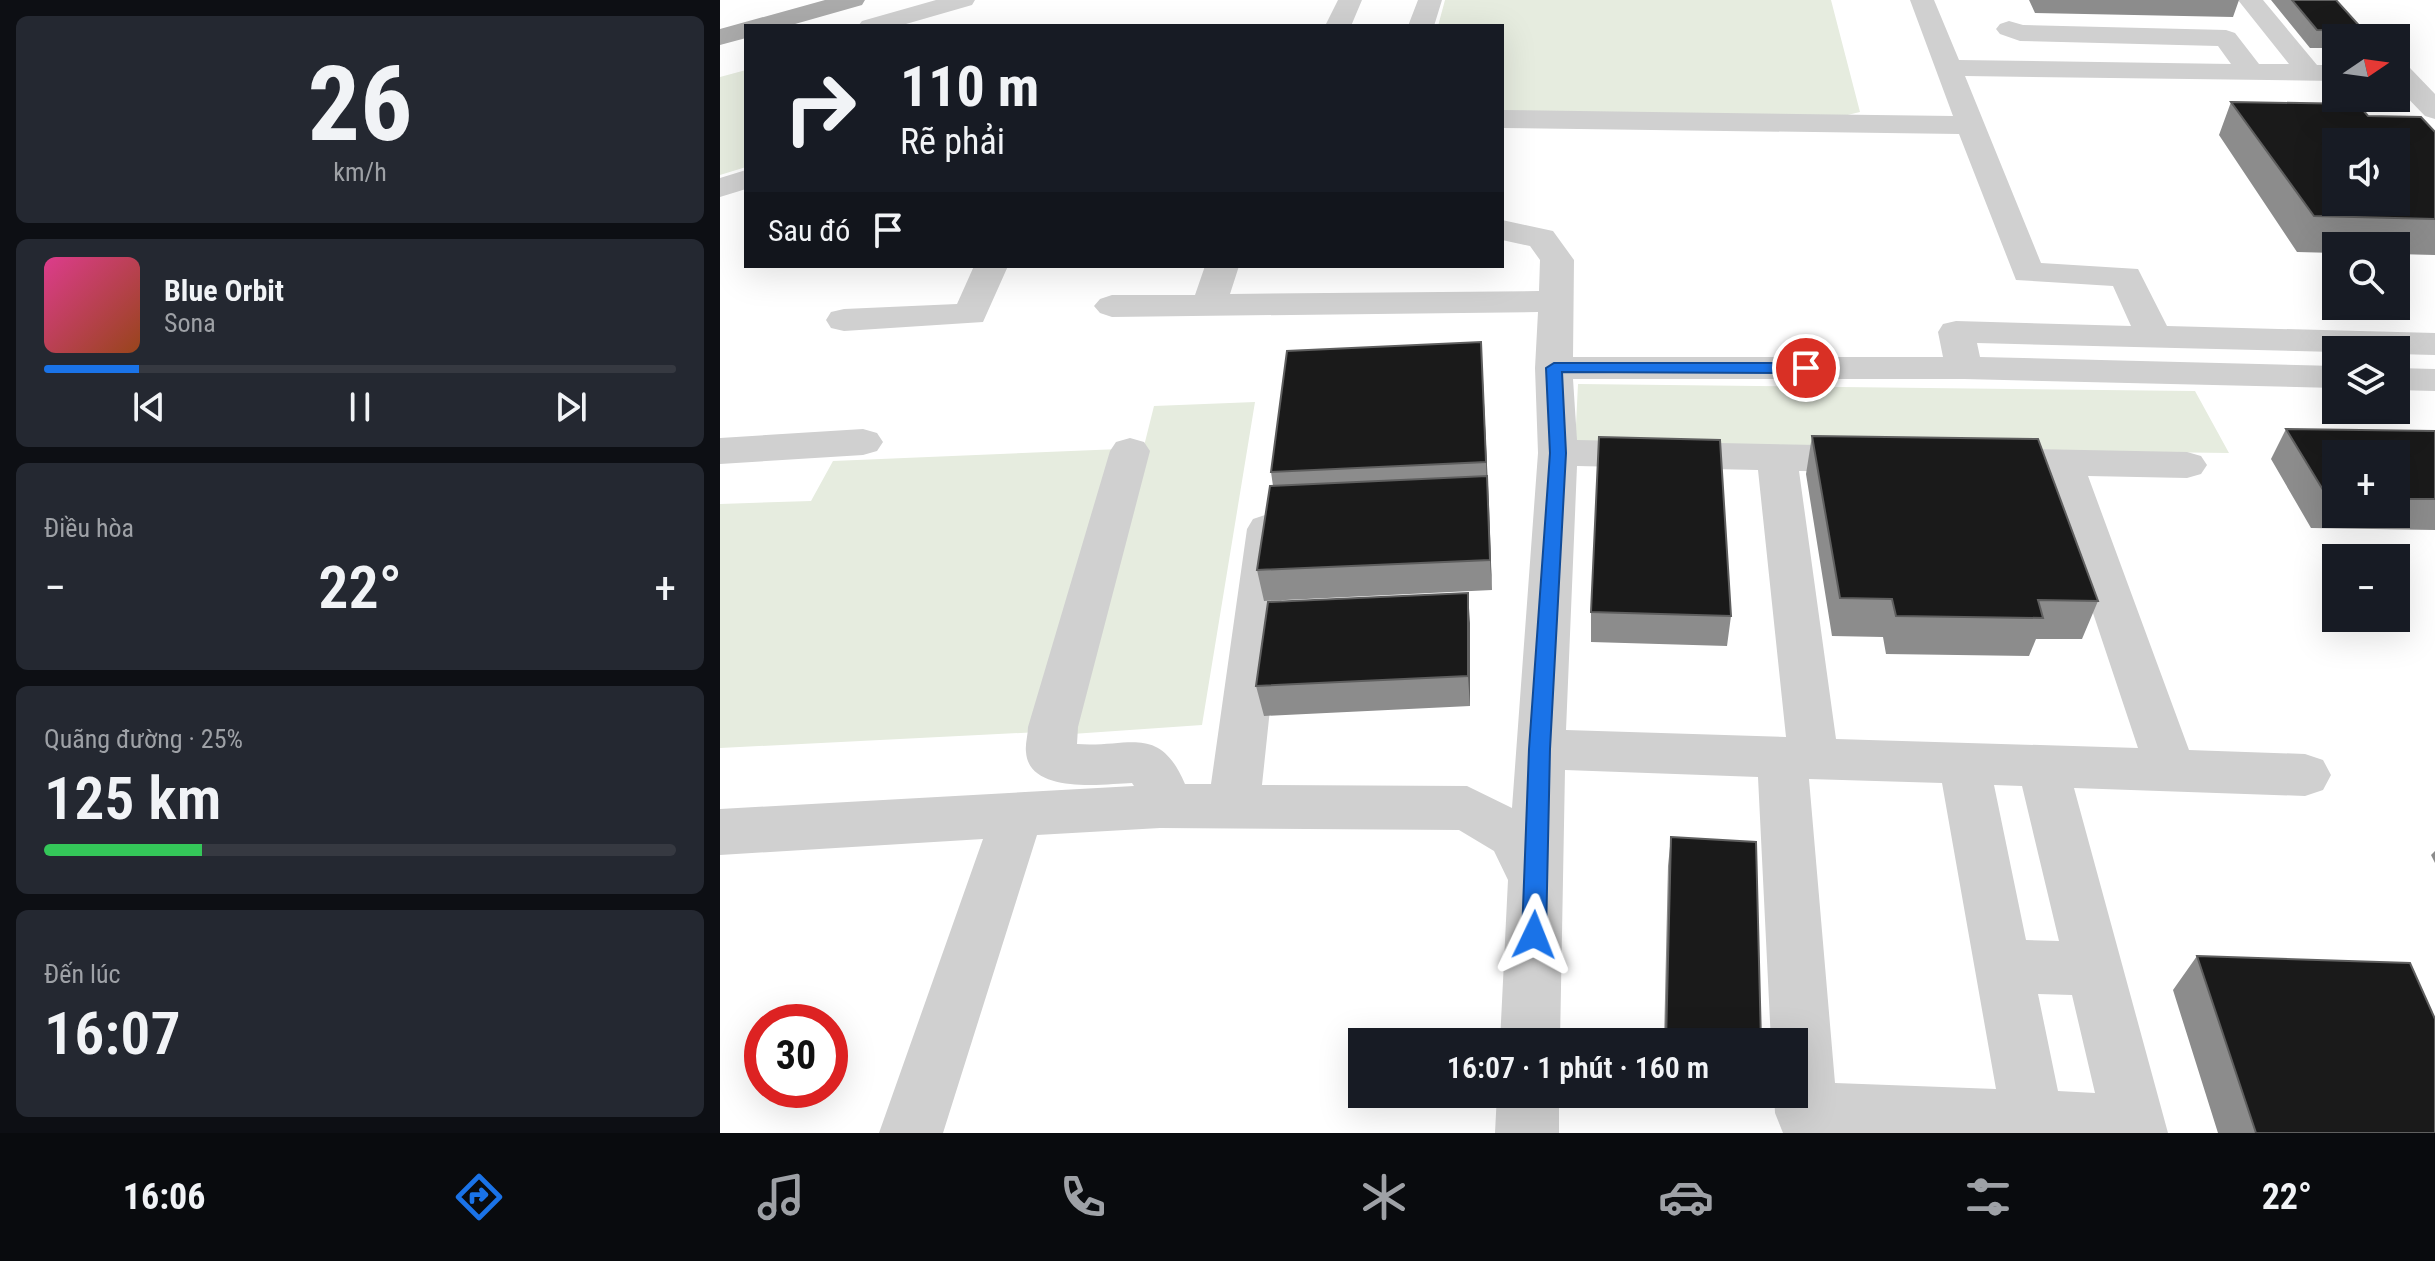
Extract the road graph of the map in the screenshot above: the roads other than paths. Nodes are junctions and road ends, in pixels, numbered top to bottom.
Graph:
1 (963, 0) edge
2 (1350, 0) edge
3 (1430, 0) edge
4 (1922, 0) edge
5 (2250, 0) edge
6 (837, 2) edge
7 (800, 21) edge
8 (776, 24) edge
9 (878, 24) edge
10 (1339, 24) edge
11 (1422, 24) edge
12 (1946, 63) junction
13 (2251, 72) junction
14 (2322, 72) edge
15 (2322, 73) edge
16 (2410, 74) edge
17 (2435, 74) edge
18 (2410, 86) edge
19 (2435, 110) edge
20 (1504, 119) edge
21 (1970, 125) junction
22 (744, 180) edge
23 (720, 188) edge
24 (1504, 230) edge
25 (990, 268) edge
26 (1221, 268) edge
27 (1556, 301) junction
28 (1209, 305) junction
29 (1112, 306) dead end
30 (844, 320) dead end
31 (2154, 336) junction
32 (2435, 344) edge
33 (1554, 368) junction
34 (1964, 368) junction
35 (2322, 377) edge
36 (2410, 379) edge
37 (2435, 380) edge
38 (863, 442) dead end
39 (720, 451) edge
40 (1130, 451) dead end
41 (1558, 453) junction
42 (1777, 458) junction
43 (1904, 460) edge
44 (1952, 460) edge
45 (2063, 462) junction
46 (2187, 465) dead end
47 (1273, 484) edge
48 (1540, 749) junction
49 (1798, 759) junction
50 (1964, 764) junction
51 (2043, 767) junction
52 (2171, 771) junction
53 (2305, 775) dead end
54 (1160, 806) junction
55 (1234, 807) junction
56 (1017, 817) junction
57 (720, 832) edge
58 (1536, 881) junction
59 (2003, 966) junction
60 (2095, 969) junction
61 (1531, 1028) edge
62 (1528, 1108) edge
63 (2034, 1128) edge
64 (2136, 1129) edge
65 (911, 1133) edge
66 (1527, 1133) edge

1 - 9 street
2 - 10 street
3 - 11 street
4 - 12 street
5 - 14 street
6 - 7 main road
7 - 8 main road
12 - 13 street
12 - 13 street
12 - 21 street
13 - 15 street
16 - 17 street
18 - 19 street
20 - 21 street
21 - 31 street
22 - 23 street
24 - 27 street
25 - 30 street
26 - 28 street
27 - 28 street
27 - 33 street
28 - 29 street
31 - 32 street
31 - 34 street
33 - 34 street
33 - 41 street
34 - 35 street
36 - 37 street
38 - 39 street
40 - 54 street
41 - 42 street
41 - 48 street
42 - 43 street
42 - 49 street
44 - 45 street
45 - 46 street
45 - 52 street
47 - 55 street
48 - 49 street
48 - 58 street
49 - 50 street
49 - 63 street
50 - 51 street
50 - 59 street
51 - 52 street
51 - 60 street
52 - 53 street
54 - 55 street
54 - 56 street
55 - 58 street
56 - 57 street
56 - 65 street
58 - 61 street
59 - 60 street
59 - 63 street
60 - 64 street
62 - 66 street
63 - 64 street

